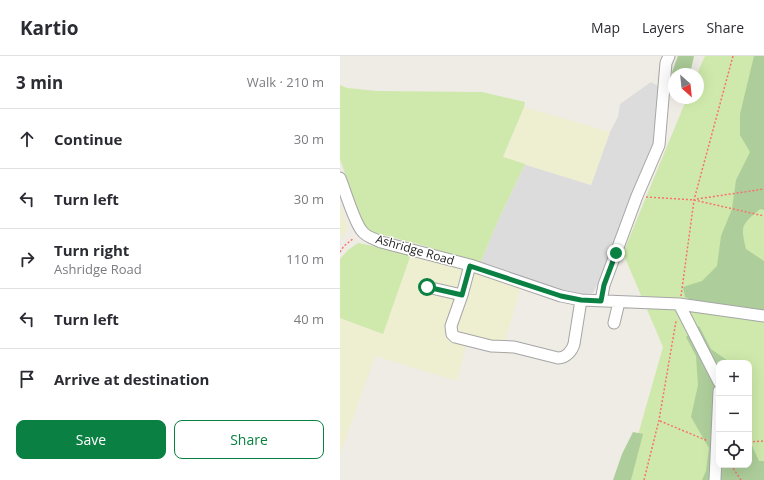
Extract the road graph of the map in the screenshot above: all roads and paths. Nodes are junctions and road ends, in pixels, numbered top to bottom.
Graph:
1 (669, 56) edge
2 (733, 56) edge
3 (340, 178) edge
4 (764, 189) edge
5 (637, 196) junction
6 (694, 200) junction
7 (764, 216) edge
8 (362, 232) junction
9 (340, 252) edge
10 (470, 266) junction
11 (427, 287) dead end
12 (462, 295) junction
13 (581, 300) junction
14 (601, 301) junction
15 (619, 302) junction
16 (679, 304) junction
17 (764, 316) edge
18 (677, 320) dead end
19 (614, 322) dead end
20 (716, 376) edge
21 (719, 396) edge
22 (659, 420) junction
23 (717, 432) edge
24 (764, 441) edge
25 (752, 442) edge
26 (716, 444) joint
27 (733, 468) edge
28 (644, 480) edge
29 (715, 480) edge
30 (741, 480) edge

1 - 5 street
2 - 6 path
3 - 8 street
4 - 6 path
5 - 6 path
5 - 14 street
6 - 7 path
6 - 16 path
8 - 9 path
8 - 10 street, Ashridge Road
10 - 12 street
10 - 13 street, Ashridge Road
11 - 12 street
12 - 13 street
13 - 14 street, Ashridge Road
14 - 15 street, Ashridge Road
15 - 16 street, Ashridge Road
15 - 19 street
16 - 17 street, Ashridge Road
16 - 20 street
18 - 22 path
21 - 23 street
22 - 26 path
22 - 28 path
24 - 25 path
26 - 29 street
27 - 30 path

